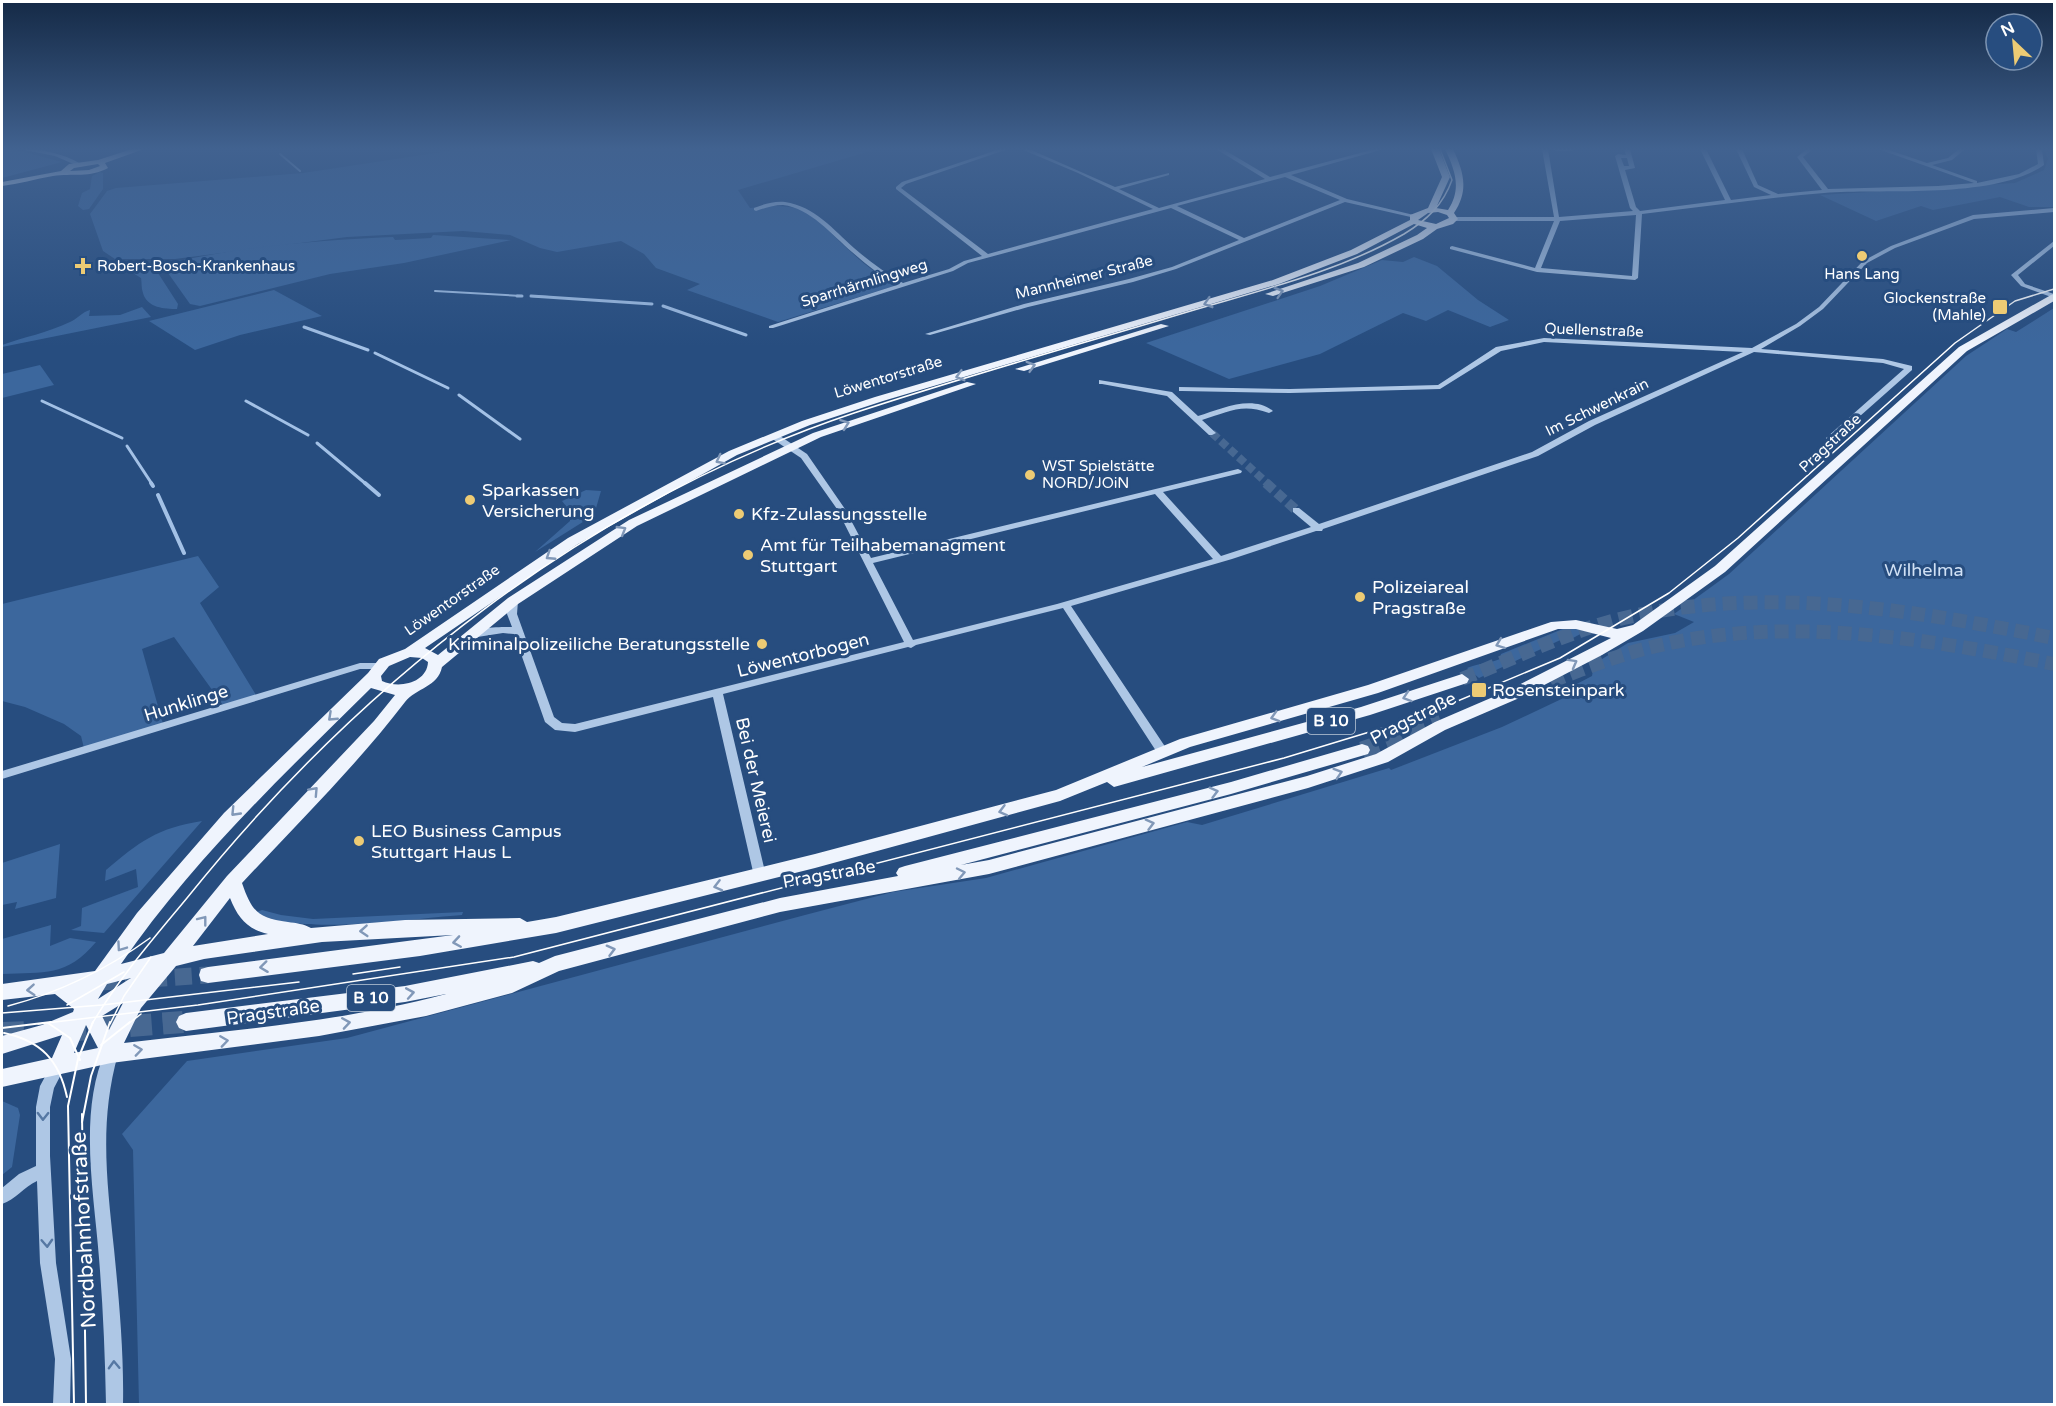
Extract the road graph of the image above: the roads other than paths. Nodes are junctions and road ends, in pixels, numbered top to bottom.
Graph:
1 (814, 215) edge
2 (933, 215) edge
3 (1143, 215) edge
4 (1190, 215) edge
5 (1306, 215) edge
6 (1401, 215) edge
7 (1421, 215) edge
8 (1447, 215) edge
9 (1556, 215) edge
10 (1620, 215) edge
11 (1639, 215) edge
12 (2001, 215) edge
13 (1452, 216) junction
14 (1414, 218) junction
15 (1557, 220) junction
16 (1435, 226) junction
17 (1242, 239) junction
18 (2055, 243) edge
19 (1452, 248) dead end
20 (988, 256) junction
21 (1536, 270) junction
22 (902, 285) junction
23 (2055, 296) edge
24 (771, 327) dead end
25 (928, 334) dead end
26 (1753, 350) junction
27 (1102, 382) dead end
28 (1182, 389) dead end
29 (1269, 411) dead end
30 (1196, 419) junction
31 (1212, 433) tunnel mouth
32 (774, 436) junction
33 (1830, 438) dead end
34 (792, 447) junction
35 (1238, 471) dead end
36 (1156, 491) junction
37 (1296, 510) tunnel mouth
38 (1319, 529) junction
39 (1219, 560) junction
40 (870, 561) junction
41 (513, 601) junction
42 (1065, 604) junction
43 (1638, 628) junction
44 (518, 631) junction
45 (471, 635) junction
46 (911, 645) junction
47 (410, 652) junction
48 (436, 664) junction
49 (377, 671) junction
50 (1462, 679) tunnel mouth
51 (407, 689) junction
52 (717, 693) junction
53 (1362, 750) tunnel mouth
54 (1162, 752) junction
55 (2, 776) edge
56 (1059, 795) junction
57 (760, 876) junction
58 (232, 881) junction
59 (780, 905) junction
60 (556, 925) junction
61 (322, 934) junction
62 (172, 958) junction
63 (555, 964) junction
64 (208, 975) tunnel mouth
65 (101, 977) junction
66 (60, 987) junction
67 (2, 992) edge
68 (84, 1013) junction
69 (186, 1022) tunnel mouth
70 (2, 1045) edge
71 (111, 1054) junction
72 (59, 1064) junction
73 (2, 1078) edge
74 (43, 1171) junction
75 (2, 1197) edge
76 (62, 1404) edge
77 (116, 1404) edge

1 - 22 street
2 - 20 street
3 - 20 street, Sparrhärmlingweg
4 - 17 street
5 - 17 street, Mannheimer Straße
6 - 14 street
7 - 14 main road, Löwentorstraße
8 - 13 main road, Löwentorstraße
9 - 15 street
10 - 15 street
11 - 21 street
12 - 26 street, Im Schwenkrain
13 - 15 street
13 - 16 main road, Löwentorstraße
14 - 16 main road
14 -> 32 main road, Löwentorstraße
15 - 21 street
34 -> 16 main road, Löwentorstraße
17 - 25 street, Mannheimer Straße
18 - 23 street
19 - 21 street
20 - 22 street, Sparrhärmlingweg
22 - 24 street, Sparrhärmlingweg
23 - 43 main road, Pragstraße
26 - 28 street, Quellenstraße
26 - 33 street, Quellenstraße
26 - 38 street, Im Schwenkrain
27 - 30 street
29 - 30 street
30 - 31 street
32 - 34 street
32 -> 47 main road, Löwentorstraße
34 - 40 street
41 -> 34 main road, Löwentorstraße
35 - 36 street
36 - 39 street
36 - 40 street
37 - 38 street
38 - 39 street, Im Schwenkrain
39 - 42 street
40 - 46 street
41 - 44 street, Löwentorbogen
41 - 45 main road, Löwentorstraße
42 - 46 street
42 - 54 street
43 -> 54 main road, Pragstraße
59 -> 43 main road, Pragstraße
44 - 45 street
44 - 52 street, Löwentorbogen
45 - 48 main road, Löwentorstraße
46 - 52 street, Löwentorbogen
47 - 48 main road, Löwentorstraße
47 - 49 main road, Löwentorstraße
48 - 51 main road, Löwentorstraße
49 - 51 main road
49 - 55 street, Hunklinge
49 -> 65 main road, Löwentorstraße
50 -> 56 main road, B 10
58 -> 51 main road, Löwentorstraße
52 - 57 street, Bei der Meierei
59 -> 53 main road, B 10
54 - 56 main road, Pragstraße
56 -> 57 main road, Pragstraße / B 10
57 -> 60 main road, Pragstraße / B 10
58 - 61 main road
62 -> 58 main road, Löwentorstraße
63 -> 59 main road, Pragstraße / B 10
60 -> 61 main road, Pragstraße
60 -> 64 main road, Pragstraße / B 10
61 - 62 main road, Pragstraße
62 - 65 main road, Pragstraße
62 - 68 main road
62 - 71 main road, Löwentorstraße
69 -> 63 main road, B 10
71 -> 63 main road, Pragstraße
65 - 66 main road, Pragstraße
65 - 68 main road, Löwentorstraße
66 -> 67 main road, Pragstraße
66 - 68 main road
68 - 70 main road
68 - 71 main road
68 - 72 main road, Löwentorstraße
71 - 72 main road, Pragstraße
77 -> 71 street, Nordbahnhofstraße
72 - 73 main road, Pragstraße
72 -> 74 street, Nordbahnhofstraße
74 - 75 street
74 -> 76 street, Nordbahnhofstraße

